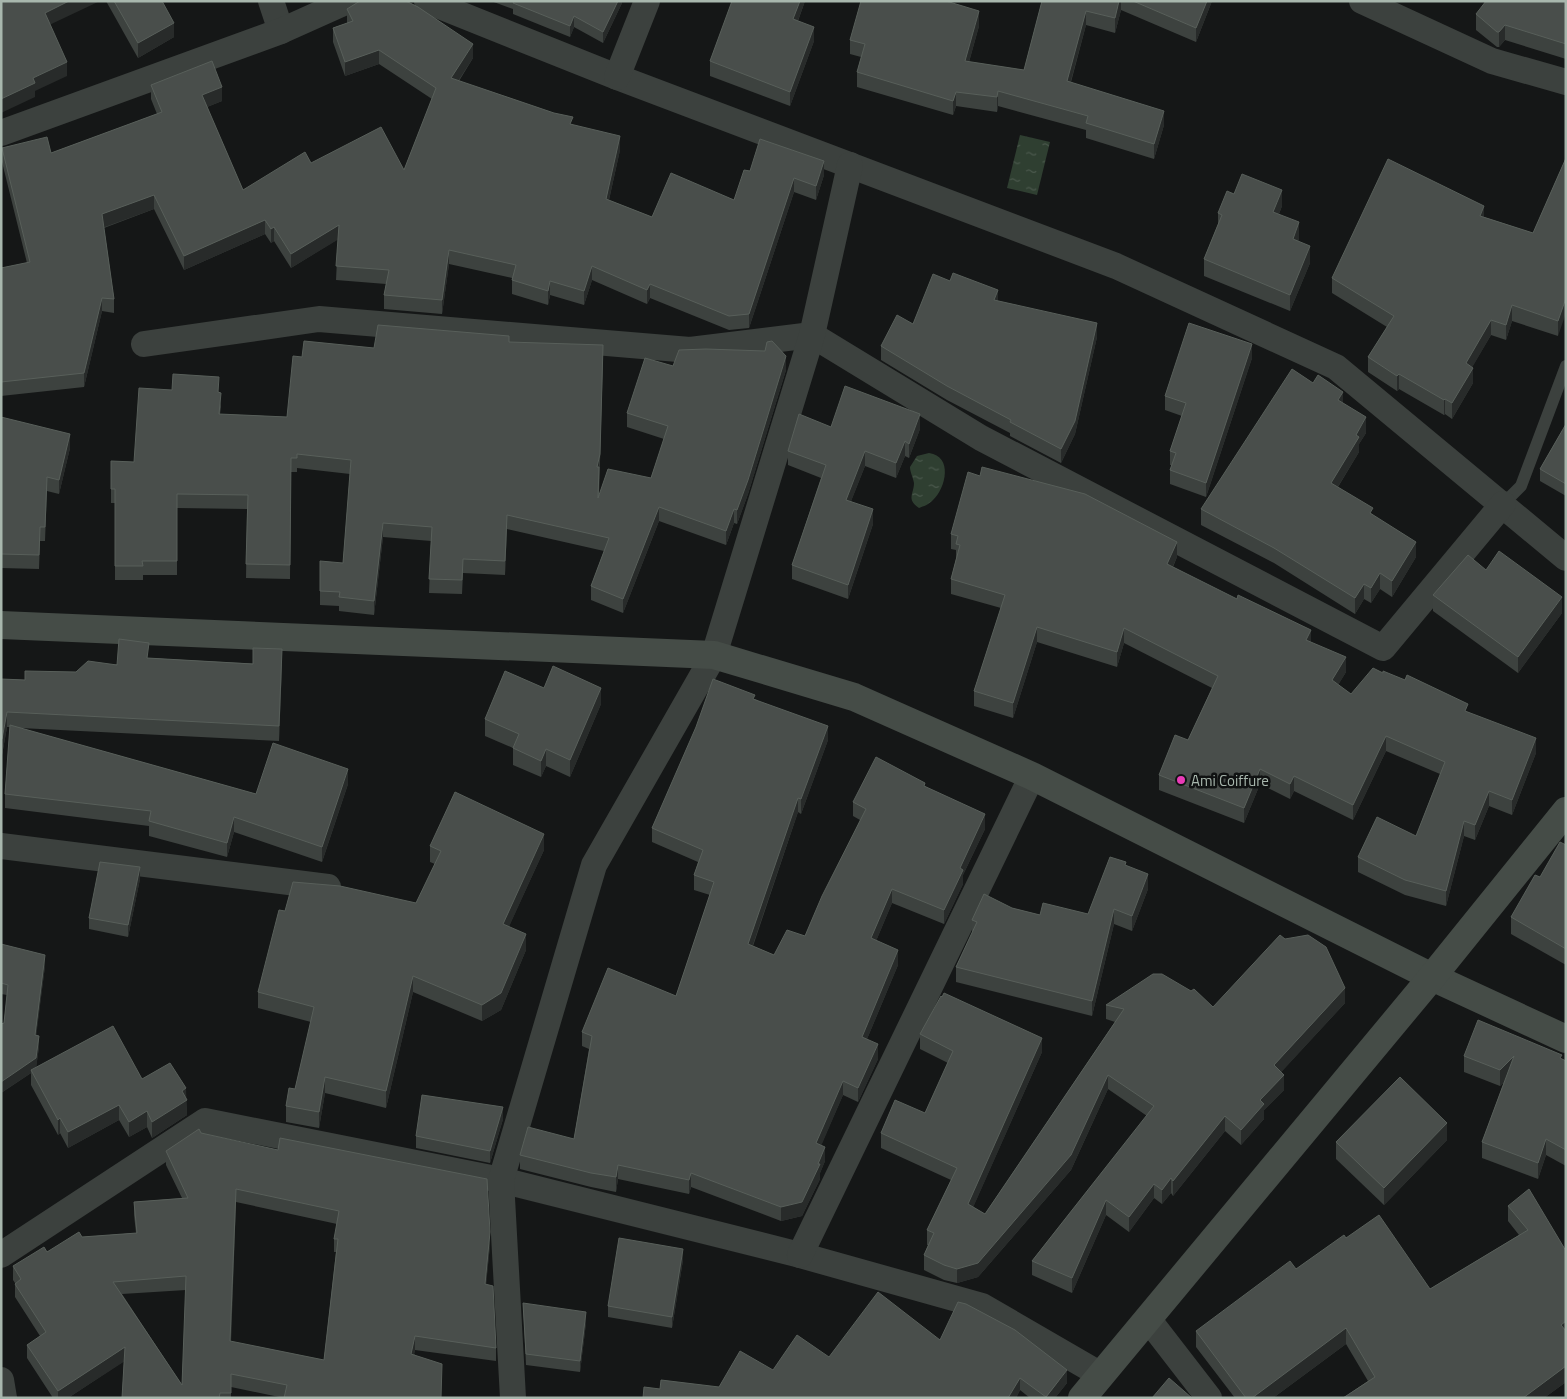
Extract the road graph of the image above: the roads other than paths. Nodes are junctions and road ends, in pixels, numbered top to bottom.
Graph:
1 (271, 1) edge
2 (348, 1) edge
3 (427, 1) edge
4 (647, 1) edge
5 (1362, 1) edge
6 (281, 31) junction
7 (618, 77) junction
8 (1566, 82) edge
9 (1, 132) edge
10 (850, 165) junction
11 (812, 335) junction
12 (144, 344) dead end
13 (1566, 366) edge
14 (1503, 504) junction
15 (1566, 558) edge
16 (1, 625) edge
17 (714, 655) junction
18 (1032, 776) junction
19 (1566, 811) edge
20 (1, 846) edge
21 (337, 888) edge
22 (1432, 977) junction
23 (1566, 1039) edge
24 (501, 1180) junction
25 (1, 1255) edge
26 (800, 1255) junction
27 (1148, 1319) junction
28 (1101, 1375) junction
29 (1, 1380) edge
30 (4, 1398) edge
31 (512, 1398) edge
32 (1082, 1398) edge
33 (1209, 1398) edge

1 - 6 street
2 - 6 street
3 - 7 street
4 - 7 street
5 - 8 street
6 - 9 street
7 - 10 street
10 - 11 street
10 - 14 street
11 - 12 street
11 - 14 street
11 - 17 street
13 - 14 lane
14 - 15 street
16 - 17 street
17 - 18 street
17 - 24 street
18 - 22 street
18 - 26 street
19 - 22 street
20 - 21 street
22 - 23 street
22 - 27 street
24 - 25 street
24 - 26 street
24 - 31 street
26 - 28 street
27 - 28 street
27 - 33 street
28 - 32 street
29 - 30 street

